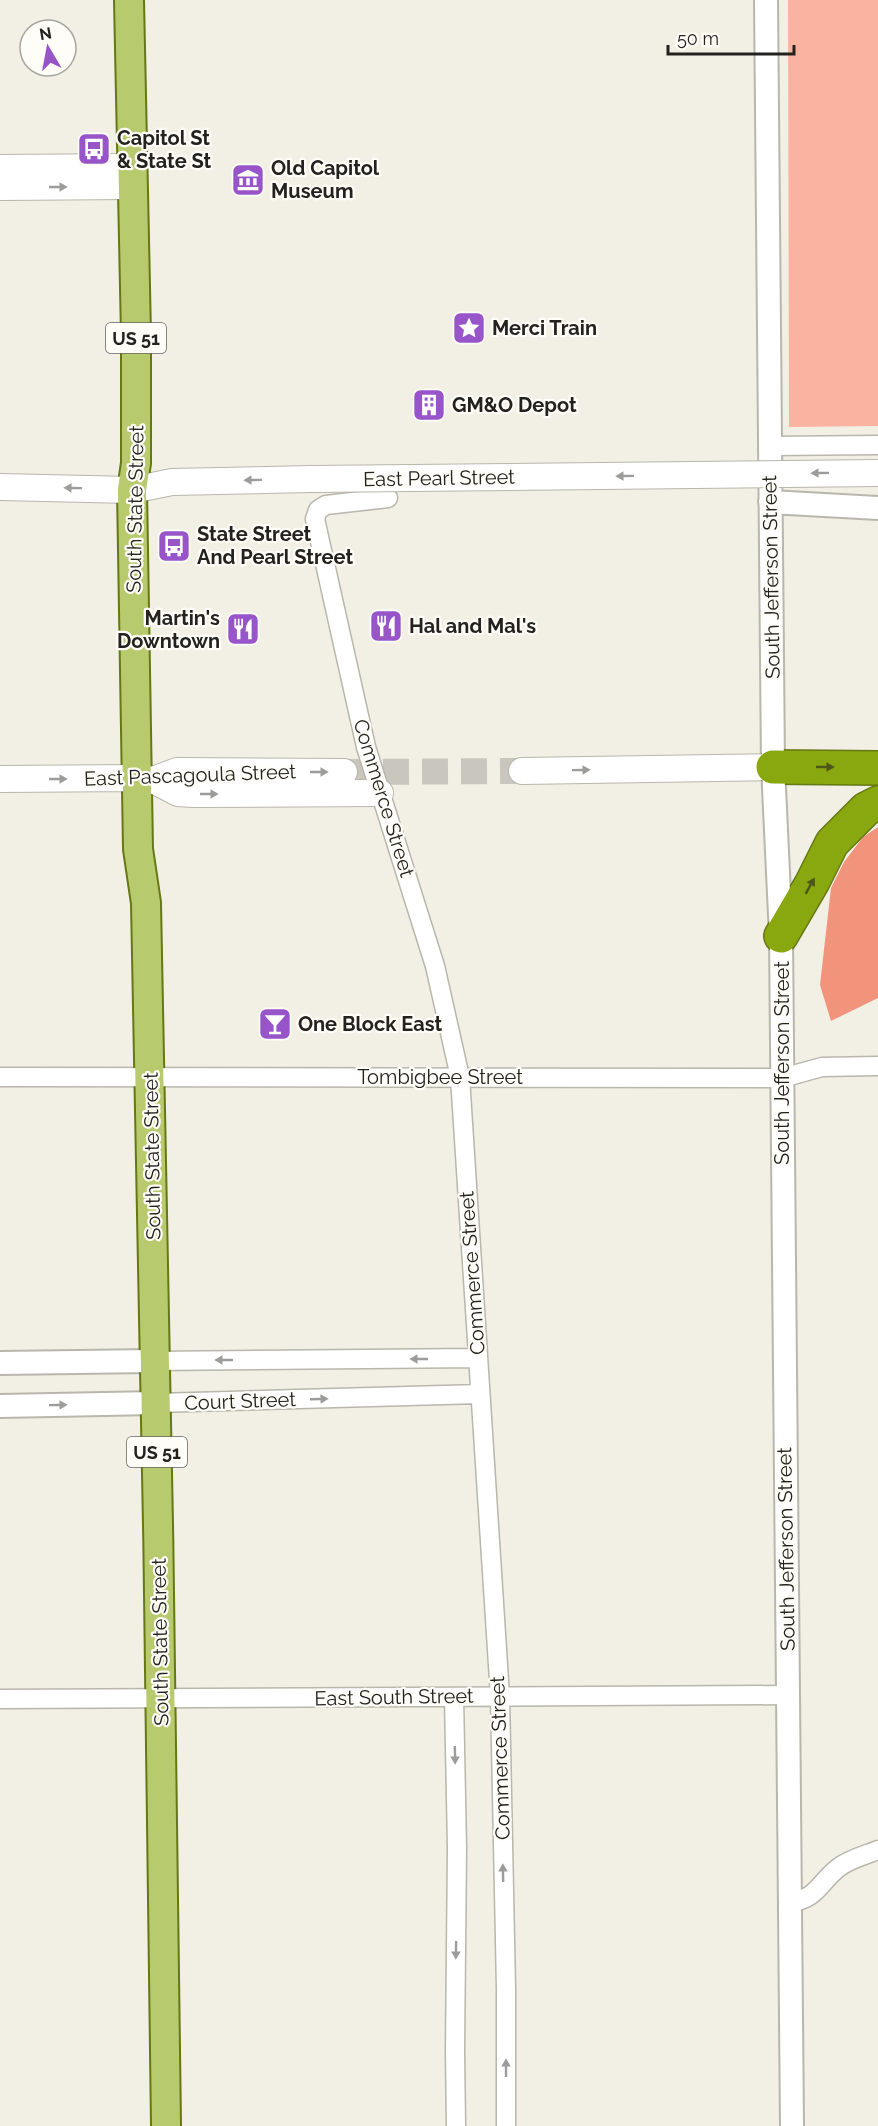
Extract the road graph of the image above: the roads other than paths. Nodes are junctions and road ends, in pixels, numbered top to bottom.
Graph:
1 (129, 0) edge
2 (766, 0) edge
3 (0, 168) edge
4 (132, 177) junction
5 (0, 187) edge
6 (878, 445) edge
7 (770, 446) junction
8 (878, 473) edge
9 (0, 487) edge
10 (132, 490) junction
11 (388, 498) dead end
12 (770, 502) junction
13 (878, 508) edge
14 (773, 767) junction
15 (878, 768) edge
16 (522, 771) tunnel mouth
17 (344, 772) tunnel mouth
18 (0, 779) edge
19 (145, 779) junction
20 (380, 793) junction
21 (878, 803) edge
22 (781, 936) junction
23 (878, 1066) edge
24 (0, 1077) edge
25 (150, 1077) junction
26 (460, 1077) junction
27 (782, 1078) junction
28 (478, 1358) junction
29 (154, 1360) junction
30 (0, 1363) edge
31 (480, 1394) junction
32 (156, 1403) junction
33 (0, 1406) edge
34 (788, 1695) junction
35 (500, 1696) junction
36 (454, 1697) junction
37 (162, 1698) junction
38 (0, 1699) edge
39 (878, 1850) edge
40 (789, 1903) junction
41 (166, 2126) edge
42 (456, 2126) edge
43 (506, 2126) edge
44 (792, 2126) edge

1 - 4 main road, US 51
2 - 7 street, South Jefferson Street
3 - 4 main road
5 -> 4 main road
4 - 10 main road, South State Street / US 51
6 - 7 street
7 - 12 street, South Jefferson Street
8 -> 10 main road, East Pearl Street, bridge
10 -> 9 main road, East Pearl Street
10 - 19 main road, South State Street / US 51
11 - 20 street, Commerce Street
12 - 13 street
12 - 14 street, South Jefferson Street
14 -> 15 highway
16 -> 14 main road
14 - 22 street, South Jefferson Street
19 -> 17 main road, East Pascagoula Street
18 -> 19 main road, East Pascagoula Street
19 -> 20 main road
19 - 25 main road, South State Street / US 51
20 - 26 street, Commerce Street
22 -> 21 highway
22 - 27 street, South Jefferson Street
23 - 27 street, Tombigbee Street
24 - 25 street, Tombigbee Street
25 - 26 street, Tombigbee Street
25 - 29 main road, South State Street / US 51
26 - 27 street, Tombigbee Street
26 - 28 street, Commerce Street
27 - 34 street, South Jefferson Street
28 -> 29 street, Court Street
28 - 31 street, Commerce Street
29 - 30 street, Court Street
29 - 32 main road, South State Street / US 51
32 -> 31 street, Court Street
31 - 35 street, Commerce Street
33 -> 32 street, Court Street
32 - 37 main road, South State Street / US 51
34 - 35 street, East South Street
34 - 40 street, South Jefferson Street
35 - 36 street, East South Street
43 -> 35 street, Commerce Street
36 - 37 street, East South Street
36 -> 42 street
37 - 38 street, East South Street
37 - 41 main road, South State Street / US 51
39 - 40 street
40 - 44 street, South Jefferson Street

